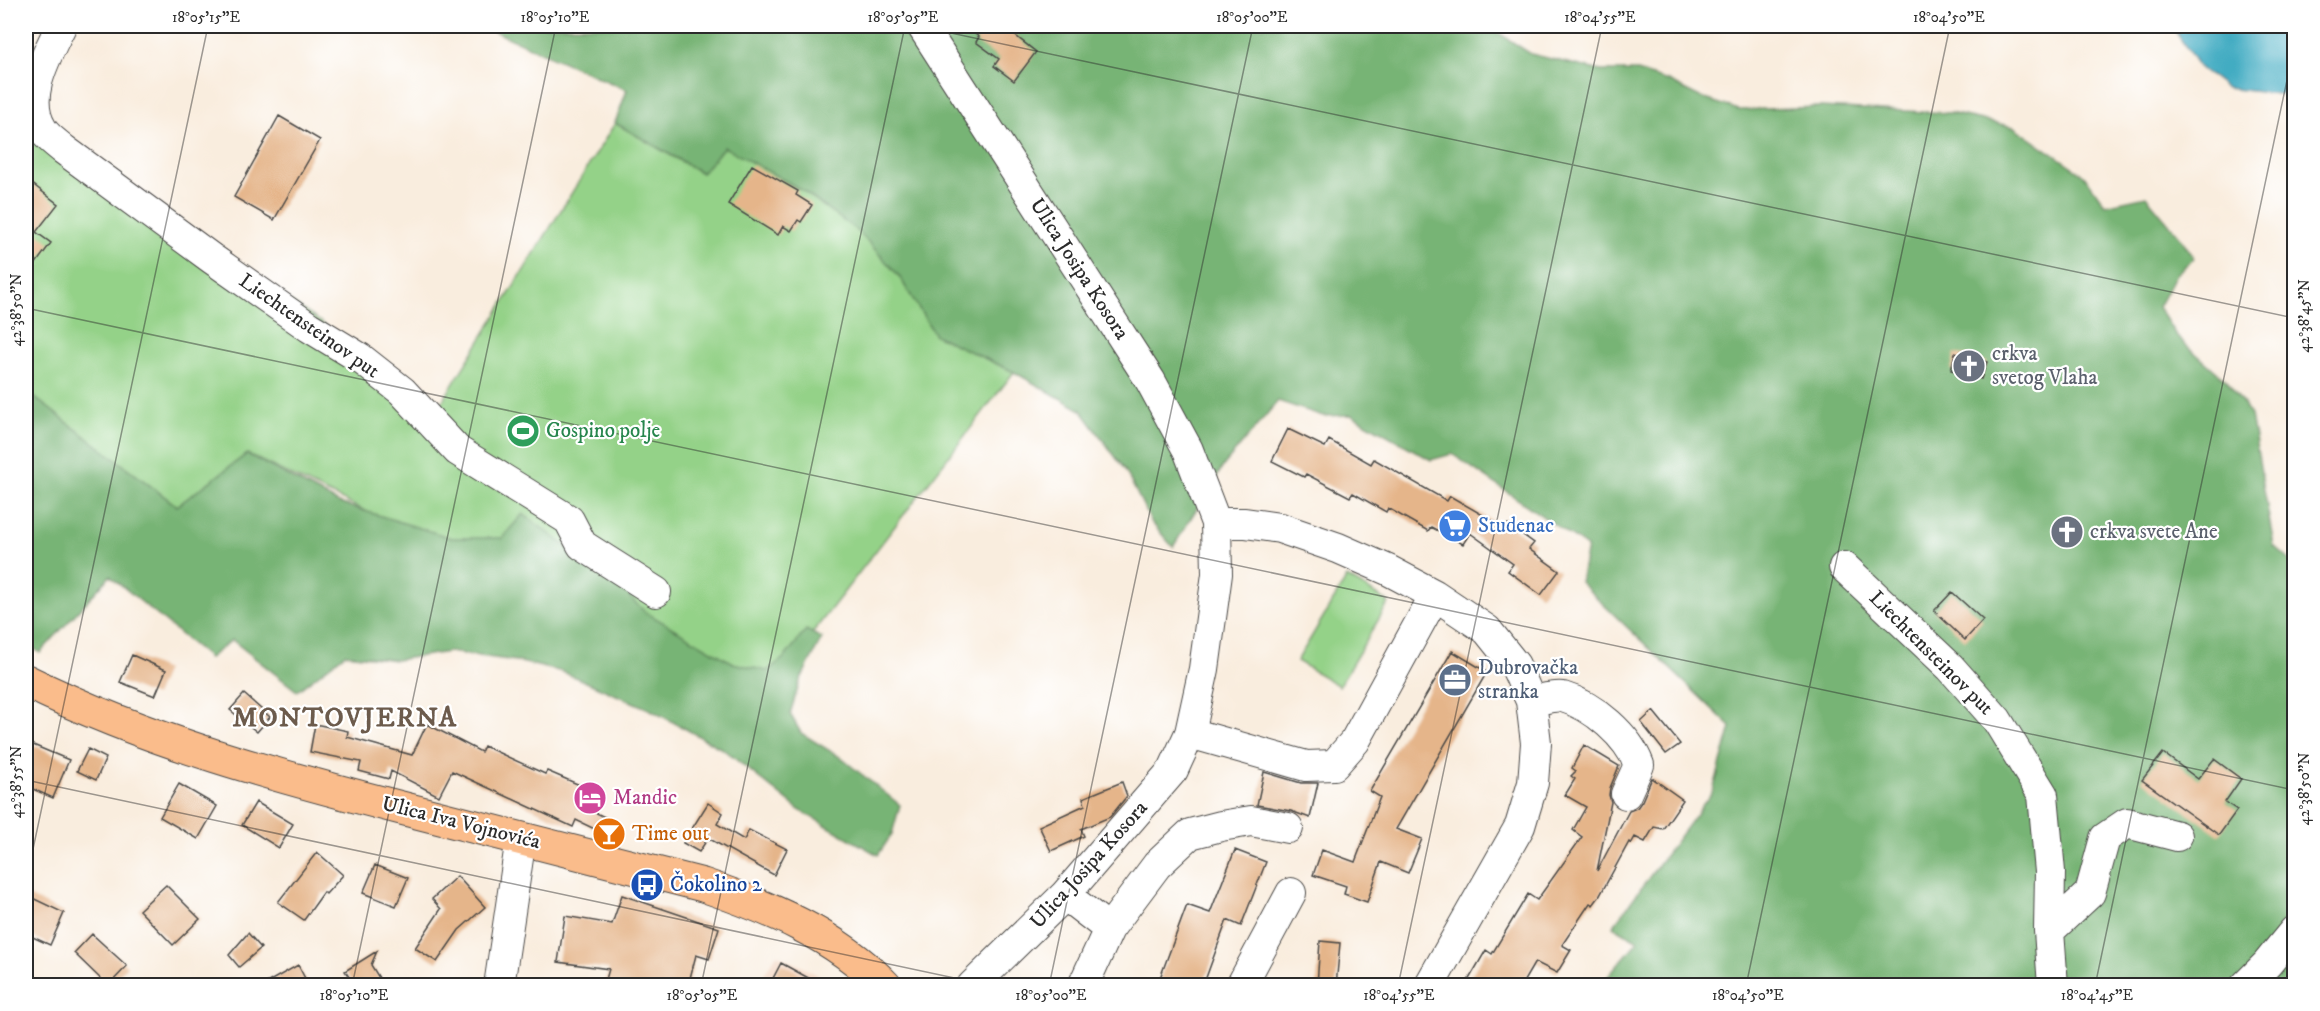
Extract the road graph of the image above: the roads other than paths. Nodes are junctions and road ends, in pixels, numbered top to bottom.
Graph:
1 (61, 26) edge
2 (922, 26) edge
3 (35, 55) edge
4 (1216, 523) junction
5 (1845, 567) dead end
6 (656, 592) dead end
7 (1435, 595) junction
8 (26, 681) edge
9 (1531, 701) junction
10 (1190, 733) junction
11 (1626, 794) dead end
12 (1288, 828) dead end
13 (2178, 836) dead end
14 (521, 838) junction
15 (1291, 893) dead end
16 (1065, 895) junction
17 (1108, 929) junction
18 (2049, 931) junction
19 (2295, 931) edge
20 (499, 986) edge
21 (885, 986) edge
22 (972, 986) edge
23 (1083, 986) edge
24 (1240, 986) edge
25 (1428, 986) edge
26 (2053, 986) edge
27 (2245, 986) edge

1 - 3 street, Liechtensteinov put
2 - 4 street, Ulica Josipa Kosora
3 - 6 street, Liechtensteinov put
4 - 7 street
4 - 10 street, Ulica Josipa Kosora
5 - 18 street, Liechtensteinov put
7 - 9 street
7 - 10 street
8 - 14 main road, Ulica Iva Vojnovića
9 - 11 street
9 - 25 street
10 - 16 street, Ulica Josipa Kosora
12 - 17 street
13 - 18 street
14 - 20 street
14 - 21 main road, Ulica Iva Vojnovića
15 - 24 street
16 - 17 street
16 - 22 street, Ulica Josipa Kosora
17 - 23 street
18 - 26 street, Liechtensteinov put
19 - 27 street

